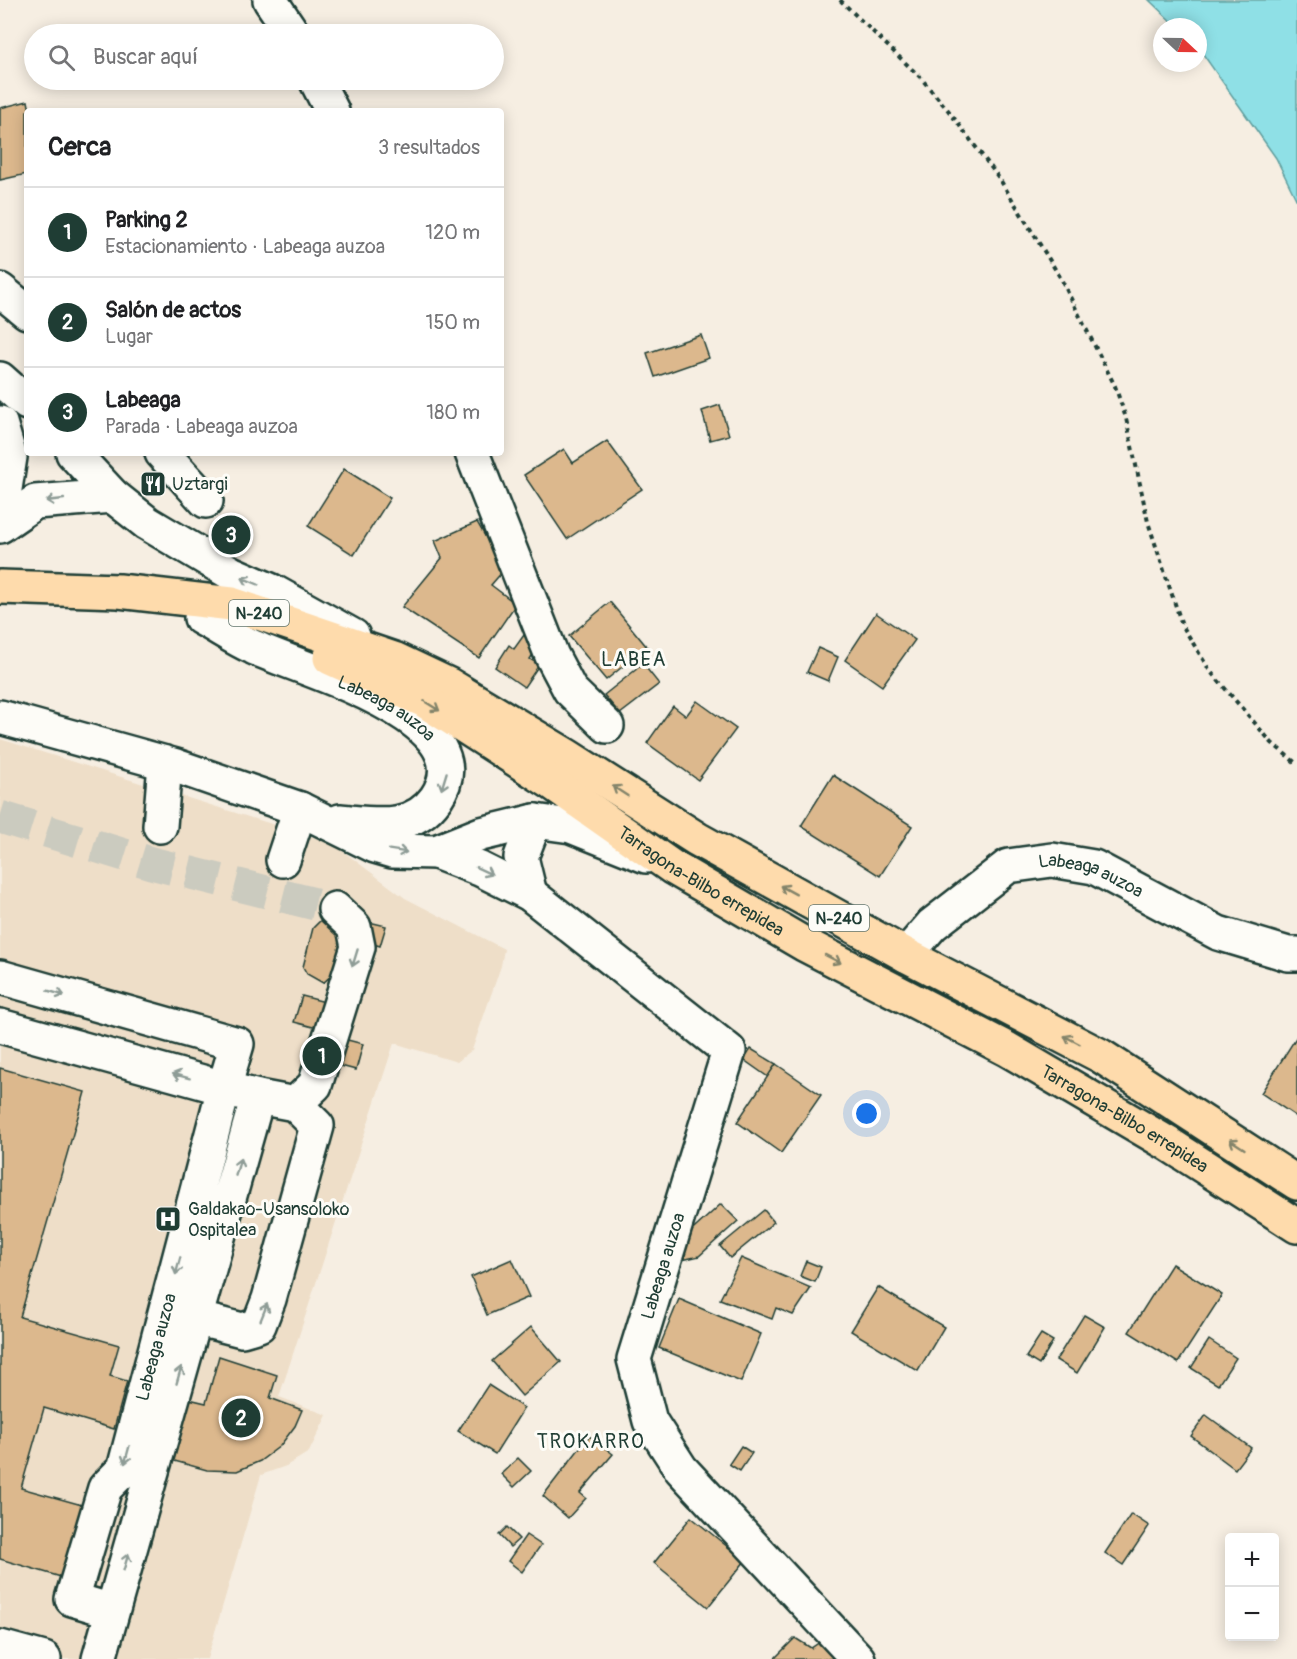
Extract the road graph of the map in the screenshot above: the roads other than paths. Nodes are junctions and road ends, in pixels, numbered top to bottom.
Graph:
1 (270, 0) edge
2 (286, 24) edge
3 (321, 90) edge
4 (330, 108) edge
5 (0, 290) edge
6 (24, 310) edge
7 (0, 379) edge
8 (24, 399) edge
9 (0, 423) edge
10 (24, 435) edge
11 (77, 456) edge
12 (165, 456) edge
13 (473, 456) edge
14 (10, 457) junction
15 (99, 476) edge
16 (206, 501) dead end
17 (0, 524) edge
18 (0, 587) edge
19 (119, 591) junction
20 (201, 618) junction
21 (394, 659) junction
22 (0, 717) edge
23 (607, 726) dead end
24 (165, 763) junction
25 (313, 814) junction
26 (535, 821) junction
27 (160, 826) dead end
28 (436, 852) junction
29 (283, 860) dead end
30 (672, 867) junction
31 (530, 894) junction
32 (335, 909) tunnel mouth
33 (1297, 954) edge
34 (906, 955) junction
35 (0, 977) edge
36 (0, 1026) edge
37 (224, 1088) junction
38 (258, 1097) junction
39 (295, 1104) junction
40 (1293, 1179) edge
41 (1297, 1226) edge
42 (195, 1318) junction
43 (112, 1611) junction
44 (0, 1647) edge
45 (44, 1659) edge
46 (99, 1659) edge
47 (858, 1659) edge

1 - 2 street
3 - 4 street
5 - 6 street
7 - 8 street
9 - 14 street
10 - 14 street
11 - 15 street
12 - 16 street
13 - 23 street
14 - 17 street
15 -> 17 street
21 -> 15 street
18 - 19 highway, Tarragona-Bilbo errepidea / N-240
19 - 20 highway, Tarragona-Bilbo errepidea / N-240
19 - 21 highway, Tarragona-Bilbo errepidea / N-240
20 -> 25 street, Labeaga auzoa
20 -> 30 highway, Tarragona-Bilbo errepidea / N-240
34 -> 21 highway, Tarragona-Bilbo errepidea / N-240
22 - 24 street, Labeaga auzoa
24 - 25 street, Labeaga auzoa
24 - 27 street
25 -> 28 street, Labeaga auzoa
25 - 29 street
26 - 28 street, Labeaga auzoa
26 - 30 street, Labeaga auzoa
26 - 31 street
28 -> 31 street
30 -> 41 highway, Tarragona-Bilbo errepidea / N-240
31 - 47 street, Labeaga auzoa
32 -> 39 street
33 - 34 street, Labeaga auzoa
40 -> 34 highway, Tarragona-Bilbo errepidea / N-240
35 -> 37 street, Labeaga auzoa
37 -> 36 street
37 - 38 street
37 -> 43 street, Labeaga auzoa
38 - 39 street
42 -> 38 street, Labeaga auzoa
42 -> 39 street, Labeaga auzoa
43 -> 42 street, Labeaga auzoa
43 - 46 street, Labeaga auzoa
44 - 45 street

